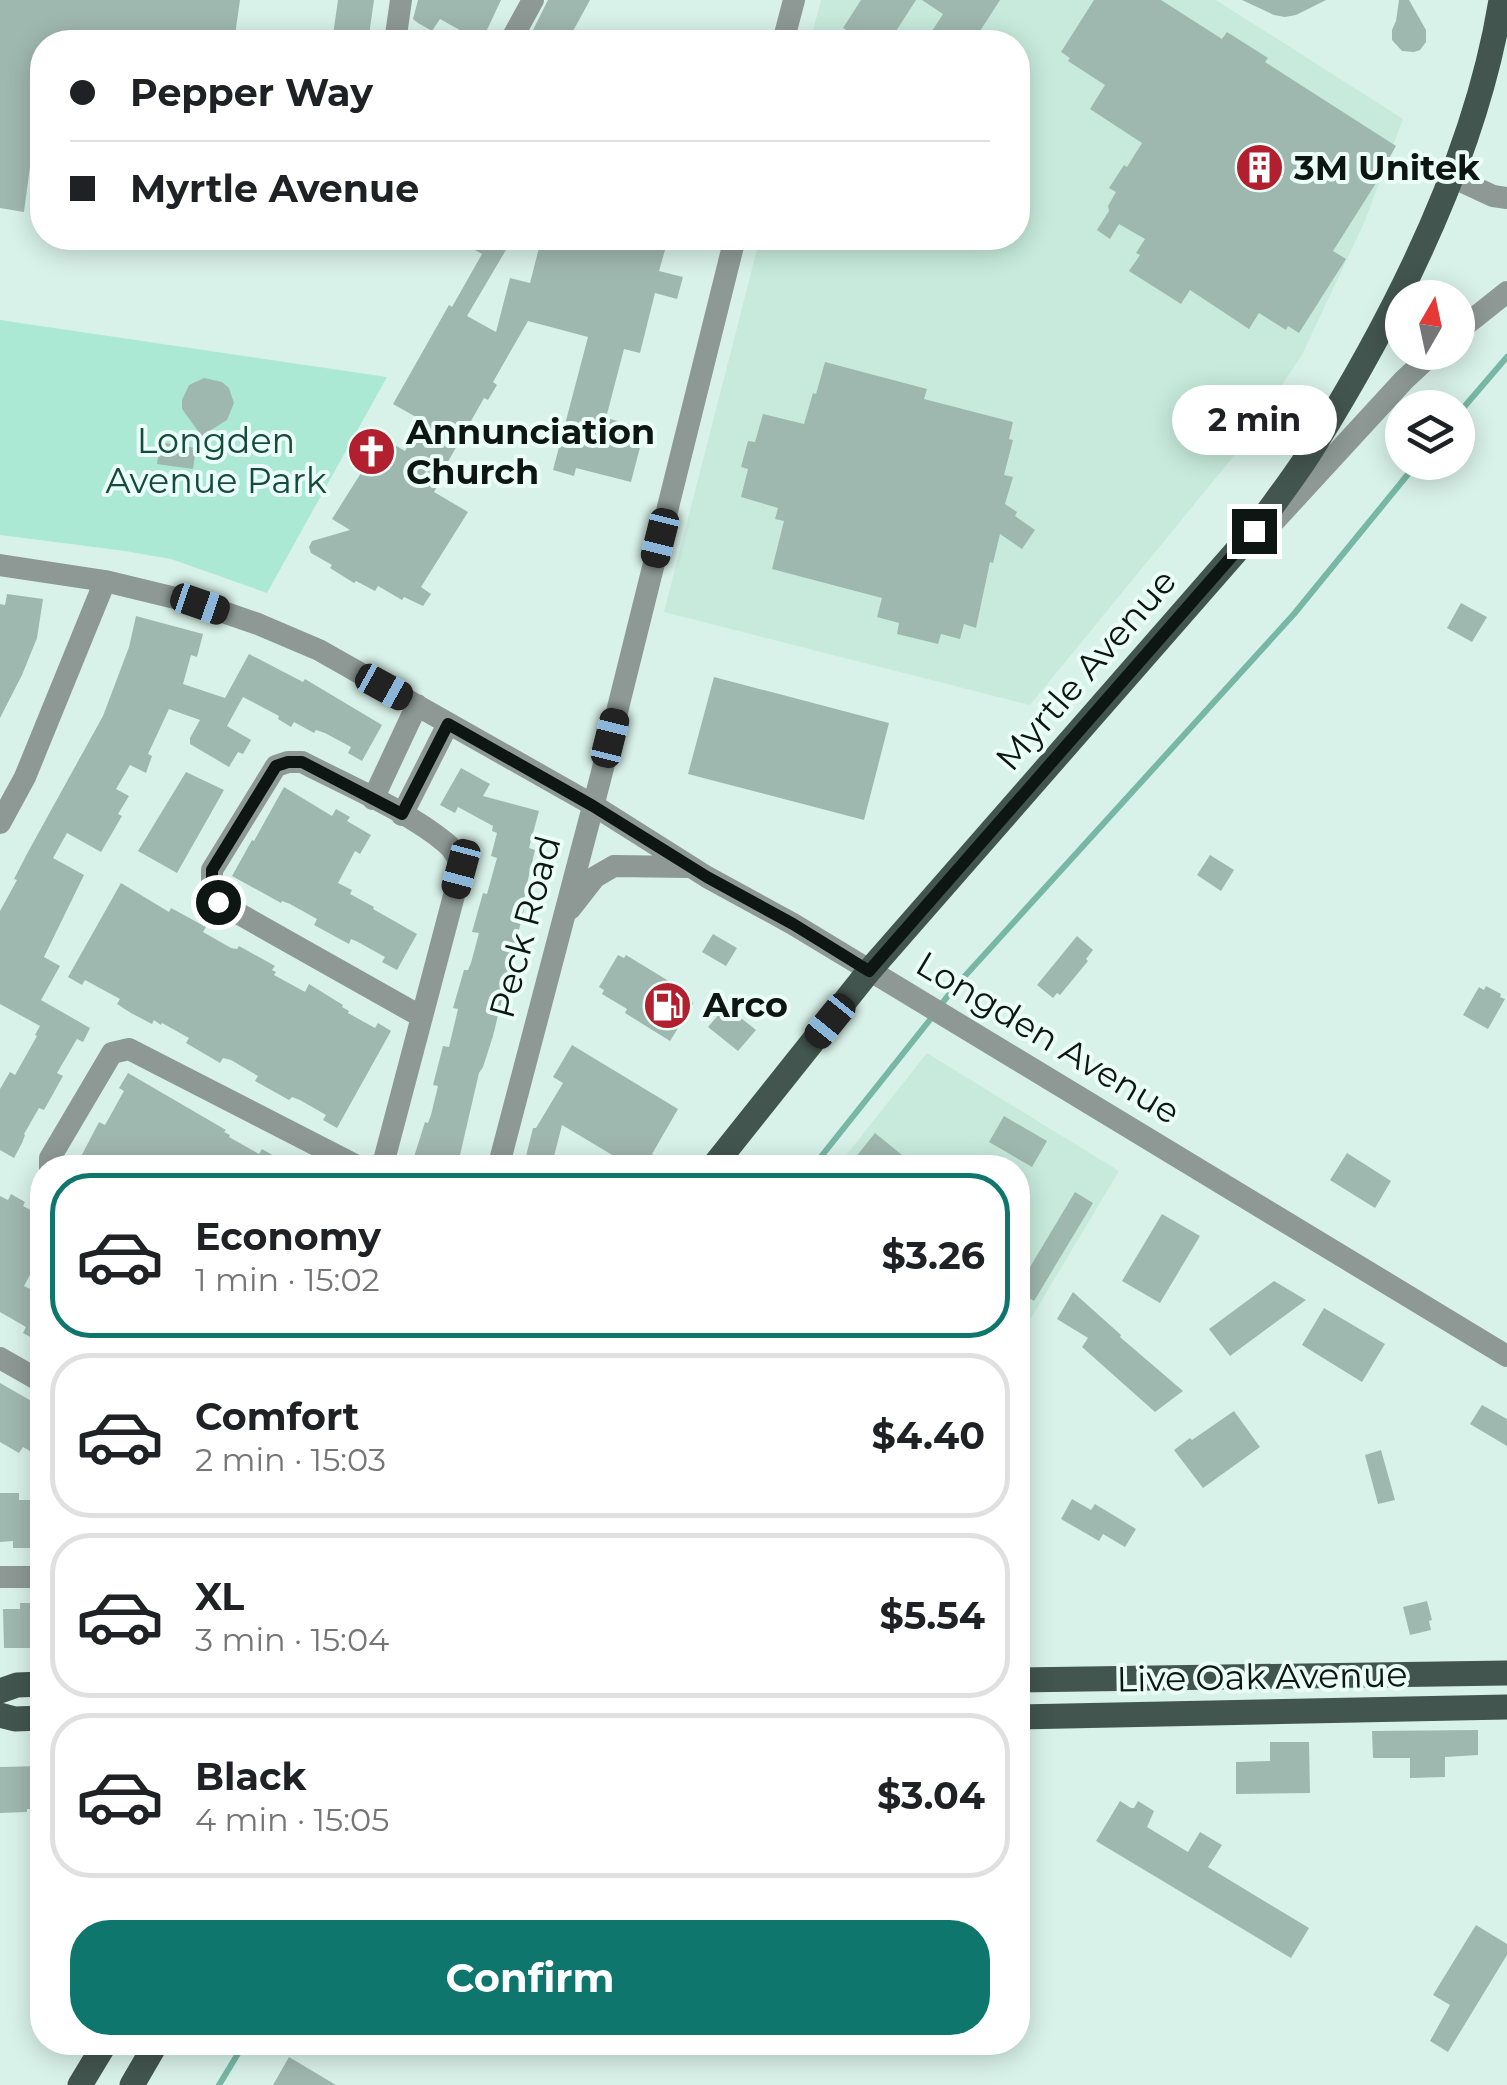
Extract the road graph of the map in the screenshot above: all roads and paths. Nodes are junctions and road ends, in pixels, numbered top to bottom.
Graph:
1 (401, 0) edge
2 (534, 0) edge
3 (794, 0) edge
4 (1501, 0) edge
5 (397, 30) edge
6 (517, 30) edge
7 (787, 30) edge
8 (1452, 178) junction
9 (1507, 198) edge
10 (732, 250) edge
11 (1507, 292) edge
12 (1475, 317) edge
13 (1415, 370) edge
14 (0, 564) edge
15 (105, 581) junction
16 (1104, 704) junction
17 (417, 706) junction
18 (448, 724) junction
19 (373, 798) junction
20 (593, 806) junction
21 (402, 814) junction
22 (0, 823) edge
23 (692, 868) junction
24 (564, 916) junction
25 (869, 971) junction
26 (422, 1017) junction
27 (52, 1155) edge
28 (337, 1155) edge
29 (385, 1155) edge
30 (501, 1155) edge
31 (722, 1155) edge
32 (1507, 1356) edge
33 (0, 1358) edge
34 (30, 1375) edge
35 (0, 1577) edge
36 (30, 1577) edge
37 (1507, 1673) edge
38 (1030, 1680) edge
39 (30, 1684) edge
40 (0, 1691) edge
41 (1507, 1707) edge
42 (0, 1715) edge
43 (1030, 1717) edge
44 (30, 1718) edge
45 (98, 2055) edge
46 (149, 2055) edge
47 (80, 2085) edge
48 (132, 2085) edge

1 - 5 street
2 - 6 street
3 - 7 street
4 - 8 main road, Myrtle Avenue
8 - 9 street
8 - 16 main road, Myrtle Avenue
10 - 20 street, Peck Road
11 - 12 street
13 - 16 street
14 - 15 street, Longden Avenue
15 - 17 street, Longden Avenue
15 - 22 street
16 - 25 main road, Myrtle Avenue
17 - 18 street, Longden Avenue
17 - 19 street
18 - 20 street, Longden Avenue
18 - 21 street
19 - 21 street
19 - 26 street
20 - 23 street, Longden Avenue
20 - 24 street, Peck Road
21 - 26 street
23 - 24 street
23 - 25 street, Longden Avenue
24 - 30 street, Peck Road
25 - 31 main road, Myrtle Avenue
25 - 32 street, Longden Avenue
26 - 29 street
27 - 28 street
33 - 34 street
35 - 36 street
37 - 38 main road, Live Oak Avenue
39 - 40 main road
41 - 43 main road, Live Oak Avenue
42 - 44 main road
45 - 47 main road
46 - 48 main road

